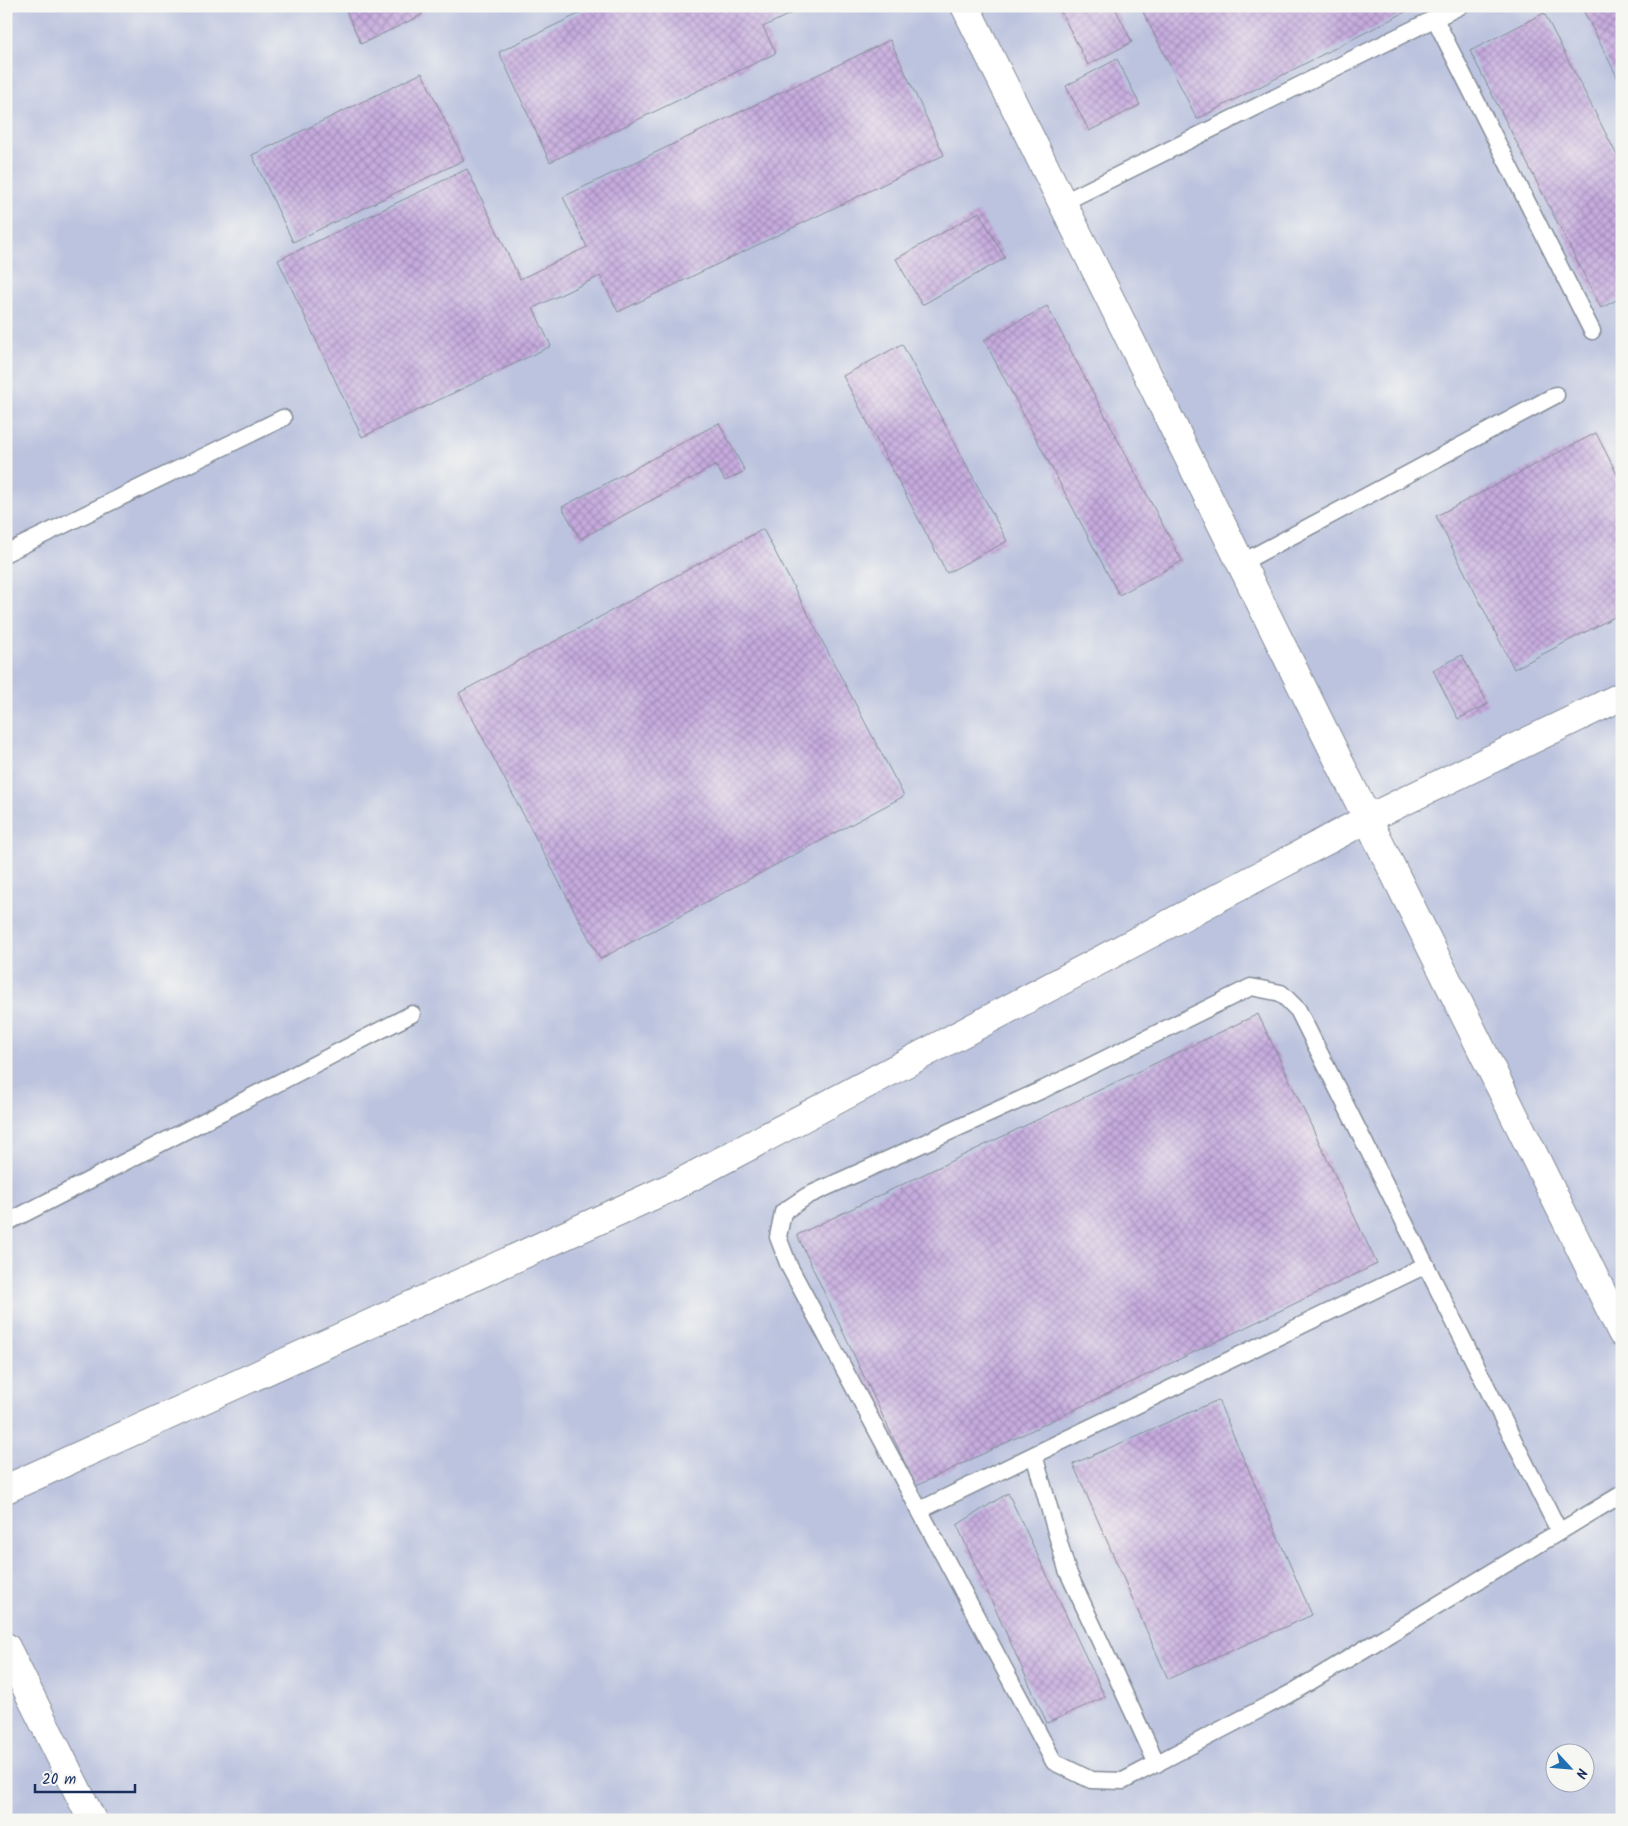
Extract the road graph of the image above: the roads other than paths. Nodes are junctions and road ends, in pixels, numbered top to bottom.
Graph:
1 (964, 6) edge
2 (1460, 6) edge
3 (1436, 19) junction
4 (1062, 203) junction
5 (1592, 331) dead end
6 (1556, 395) dead end
7 (283, 418) dead end
8 (6, 553) edge
9 (1241, 563) junction
10 (1622, 696) edge
11 (1367, 819) junction
12 (412, 1014) dead end
13 (6, 1223) edge
14 (1426, 1265) junction
15 (1622, 1333) edge
16 (1034, 1455) junction
17 (6, 1489) edge
18 (1622, 1494) edge
19 (920, 1510) junction
20 (1559, 1531) junction
21 (6, 1647) edge
22 (1157, 1764) junction
23 (92, 1820) edge

1 - 4 street
2 - 3 lane
3 - 4 lane
3 - 5 lane
4 - 9 street
6 - 9 lane
7 - 8 lane
9 - 11 street
10 - 11 street
11 - 15 street
11 - 17 street
12 - 13 lane
14 - 16 lane
14 - 19 lane
14 - 20 lane
16 - 19 lane
16 - 22 lane
18 - 20 lane
19 - 22 lane
20 - 22 lane
21 - 23 street

